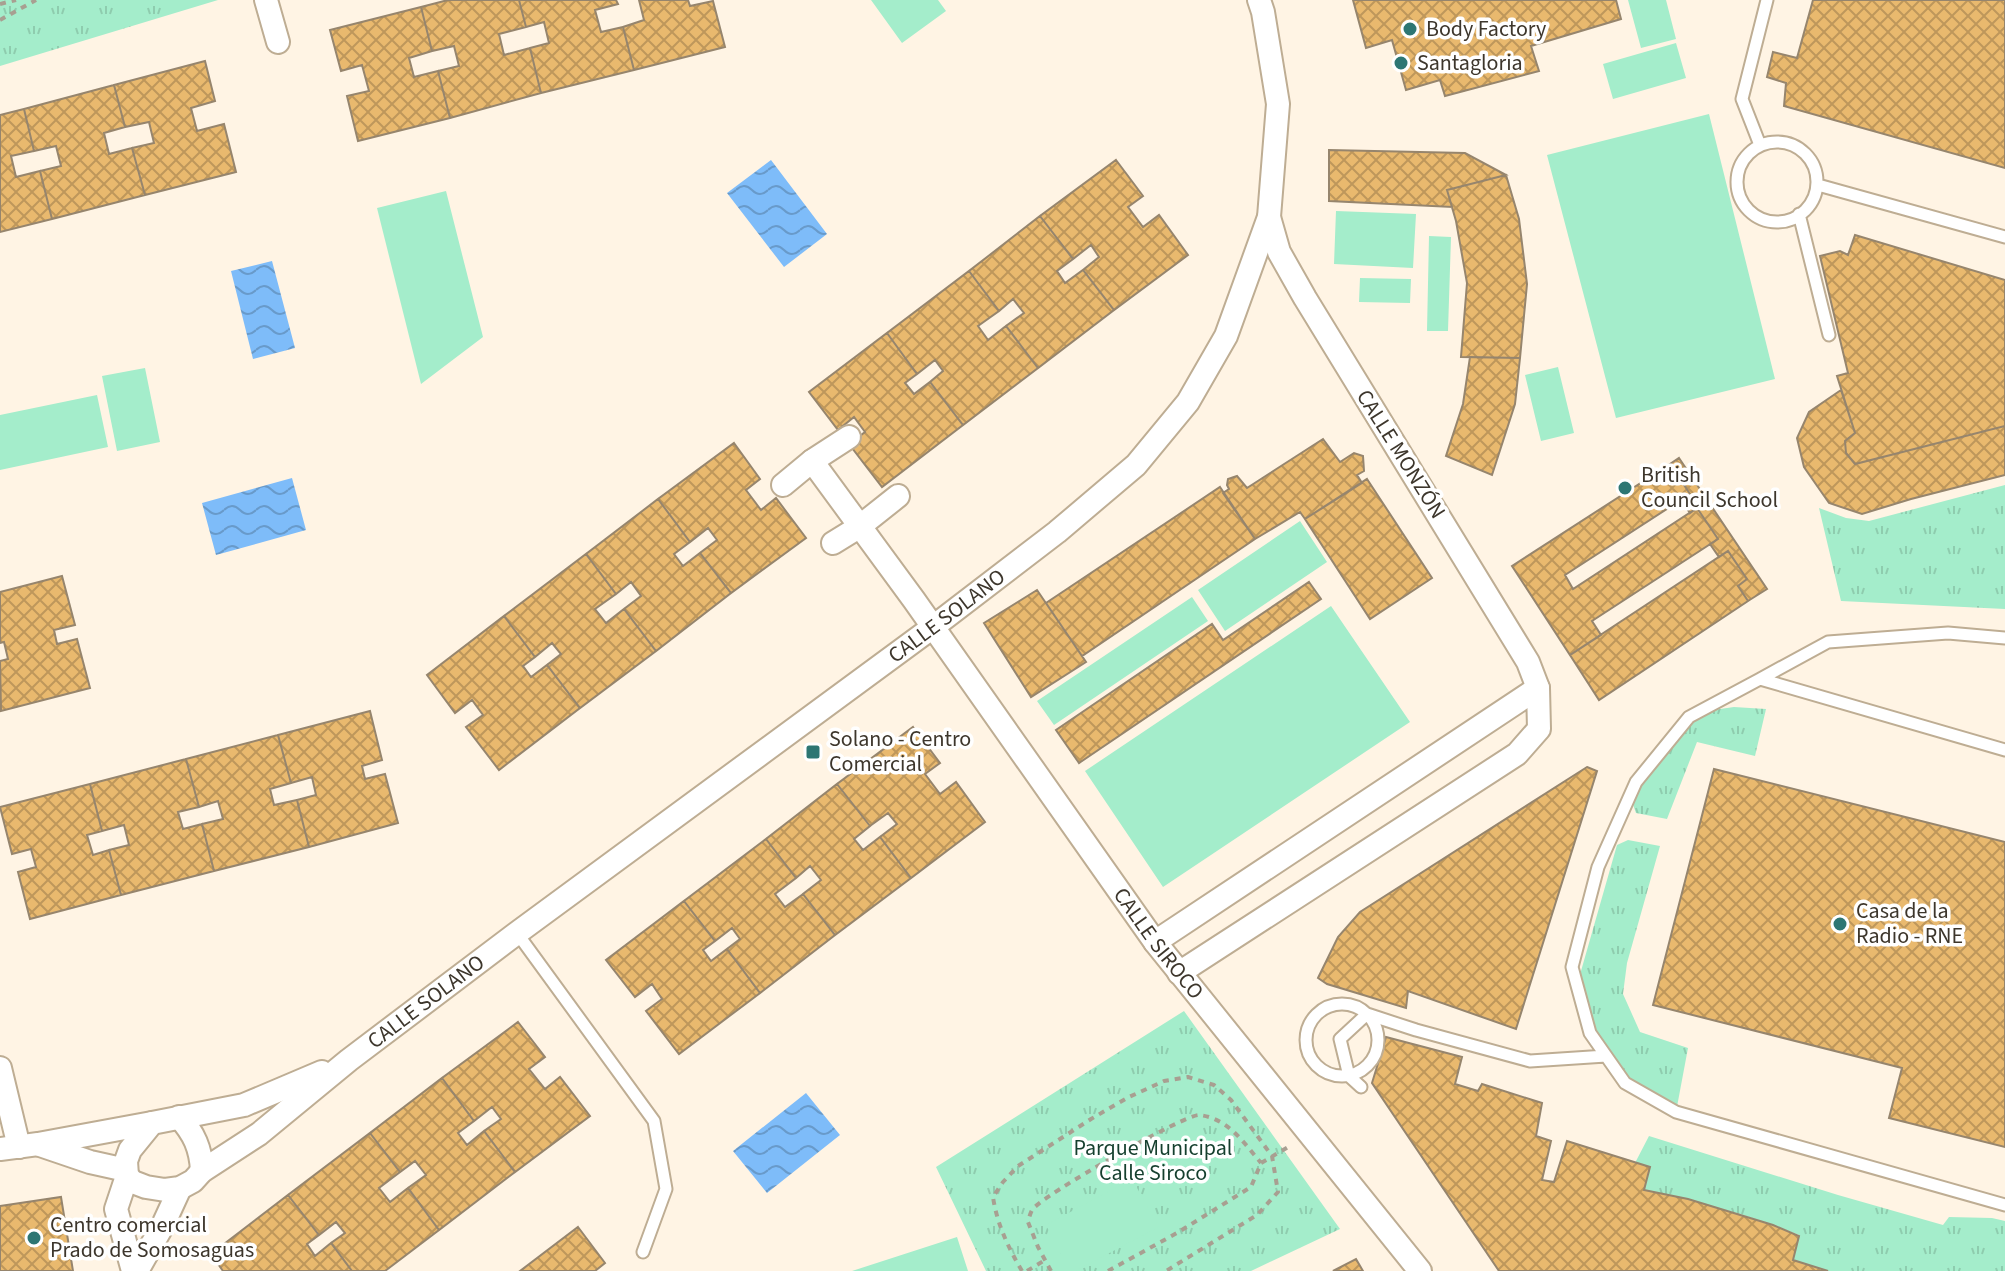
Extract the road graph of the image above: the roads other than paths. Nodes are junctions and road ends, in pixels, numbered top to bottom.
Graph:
1 (266, 0) edge
2 (1259, 0) edge
3 (1767, 0) edge
4 (278, 42) dead end
5 (1760, 145) junction
6 (1818, 185) junction
7 (1799, 214) junction
8 (1269, 217) junction
9 (2005, 237) edge
10 (1829, 335) dead end
11 (849, 437) dead end
12 (812, 461) junction
13 (783, 485) dead end
14 (898, 496) dead end
15 (859, 527) junction
16 (833, 543) dead end
17 (933, 627) junction
18 (2005, 638) edge
19 (1760, 679) junction
20 (1538, 688) junction
21 (2005, 750) edge
22 (517, 933) junction
23 (1155, 942) junction
24 (1179, 973) junction
25 (1367, 1014) junction
26 (1606, 1056) junction
27 (349, 1060) junction
28 (0, 1068) edge
29 (1349, 1076) junction
30 (1361, 1087) dead end
31 (179, 1117) junction
32 (152, 1123) junction
33 (19, 1147) edge
34 (202, 1171) junction
35 (126, 1173) junction
36 (180, 1188) junction
37 (2005, 1205) edge
38 (643, 1252) dead end
39 (135, 1271) edge
40 (1420, 1271) edge

1 - 4 street
2 - 8 street, CALLE SOLANO
3 - 5 lane
5 - 6 lane
5 - 7 lane
6 - 7 lane
6 - 9 lane
7 - 10 lane
8 - 17 street, CALLE SOLANO
8 - 20 street, CALLE MONZÓN
11 - 12 street
12 - 13 street
12 - 15 street, CALLE SIROCO
14 - 15 street
15 - 16 street
15 - 17 street, CALLE SIROCO
17 - 22 street, CALLE SOLANO
17 - 23 street, CALLE SIROCO
18 - 19 lane
19 - 21 lane
19 - 26 lane
20 - 23 street
20 - 24 street, CALLE MONZÓN
22 - 27 street, CALLE SOLANO
22 - 38 lane
23 - 24 street, CALLE SIROCO
24 - 40 street, CALLE SIROCO
25 - 26 lane
25 - 29 lane
25 - 29 lane
25 - 29 lane
26 - 37 lane
27 - 31 street, CALLE SOLANO
27 - 34 street, CALLE SOLANO
28 - 33 street
29 - 30 lane
31 - 32 street, CALLE SOLANO
31 - 34 street
32 - 33 street, CALLE SOLANO
32 - 35 street
33 - 35 street
34 - 36 street, CALLE SOLANO
35 - 36 street
35 - 39 street
36 - 39 street

